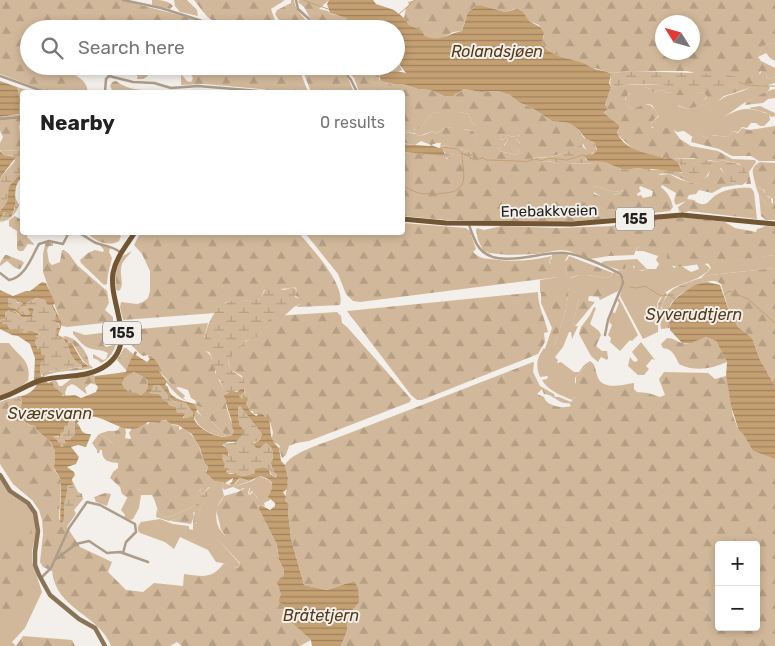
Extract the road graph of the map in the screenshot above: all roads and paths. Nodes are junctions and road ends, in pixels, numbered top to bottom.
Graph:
1 (123, 0) edge
2 (296, 0) edge
3 (199, 20) edge
4 (310, 20) edge
5 (347, 75) edge
6 (0, 76) edge
7 (39, 90) edge
8 (106, 90) edge
9 (246, 90) edge
10 (356, 90) edge
11 (20, 117) edge
12 (0, 119) edge
13 (405, 219) edge
14 (471, 224) junction
15 (775, 224) edge
16 (68, 235) edge
17 (84, 235) edge
18 (133, 235) edge
19 (121, 253) junction
20 (0, 273) edge
21 (605, 335) dead end
22 (0, 398) edge
23 (0, 475) edge
24 (123, 553) junction
25 (55, 560) junction
26 (148, 562) dead end
27 (40, 578) junction
28 (105, 646) edge

1 - 3 street
2 - 4 street
5 - 10 street
6 - 7 street
8 - 9 street
11 - 12 street
13 - 14 main road, Enebakkveien / 155
14 - 15 main road, Enebakkveien / 155
14 - 21 street
16 - 20 street
17 - 19 street
18 - 19 main road, 155
19 - 22 main road, 155
23 - 27 main road
24 - 25 street
24 - 25 street
24 - 26 street
25 - 27 street
27 - 28 main road

